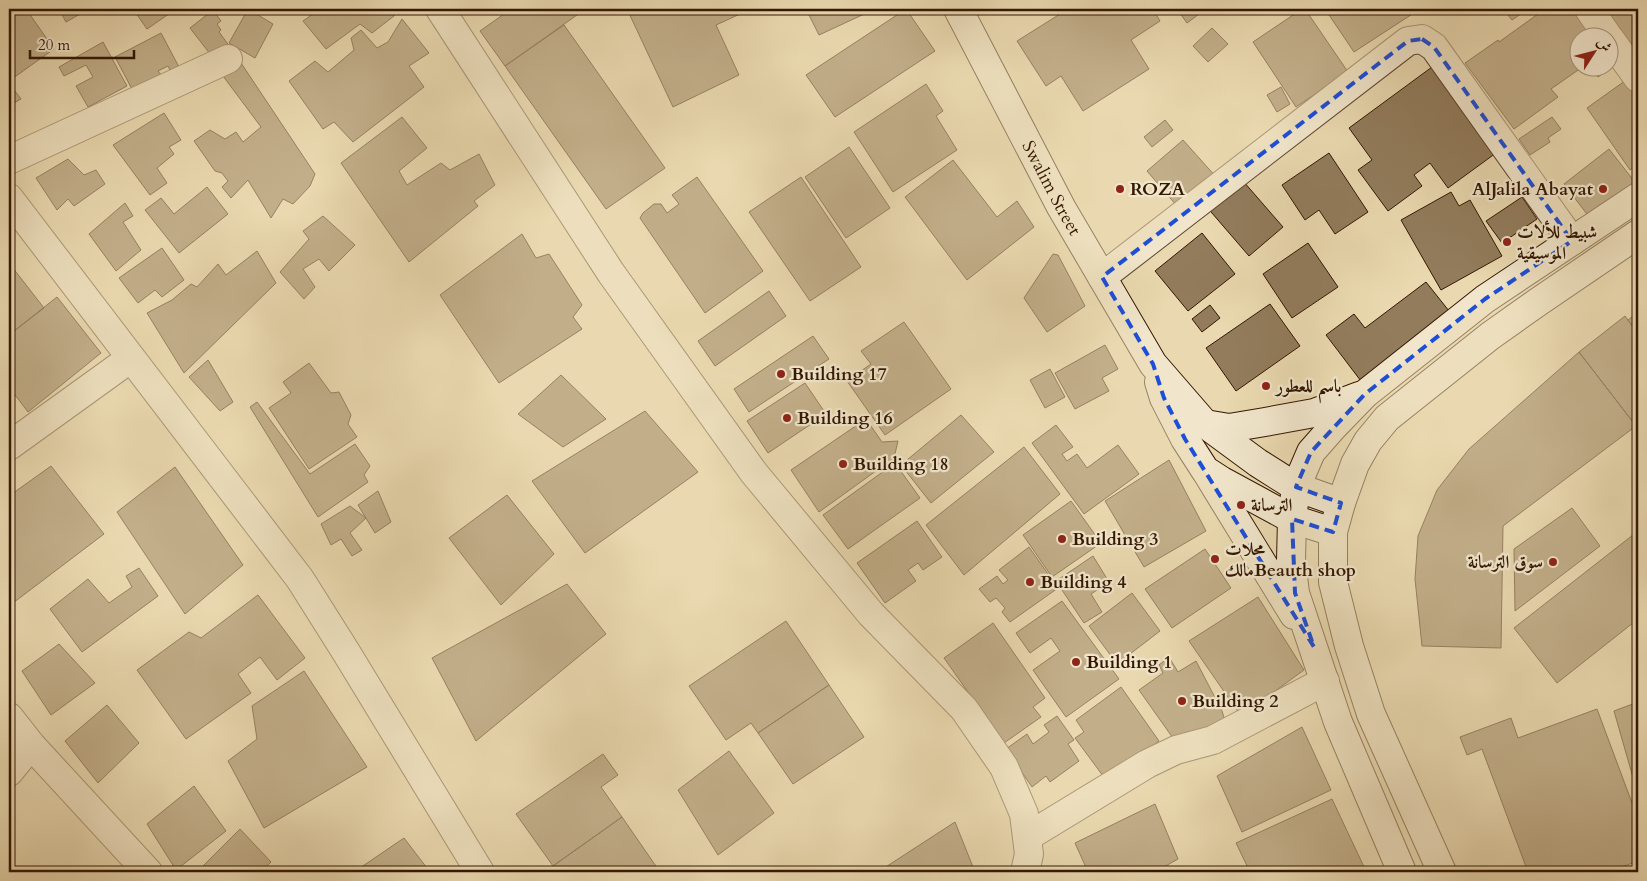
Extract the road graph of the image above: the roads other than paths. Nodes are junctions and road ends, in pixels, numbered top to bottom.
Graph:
1 (440, 9) edge
2 (958, 9) edge
3 (1589, 9) edge
4 (1602, 28) edge
5 (1620, 53) edge
6 (228, 59) dead end
7 (1638, 78) edge
8 (9, 160) edge
9 (1638, 197) edge
10 (9, 198) edge
11 (1638, 234) edge
12 (1572, 241) junction
13 (1102, 277) junction
14 (131, 358) junction
15 (1153, 364) junction
16 (1365, 394) junction
17 (1205, 424) junction
18 (9, 446) edge
19 (1205, 470) junction
20 (1296, 487) junction
21 (1341, 503) junction
22 (1292, 519) junction
23 (1333, 532) junction
24 (1314, 648) junction
25 (1325, 680) junction
26 (9, 717) edge
27 (31, 745) junction
28 (9, 772) edge
29 (1027, 837) junction
30 (148, 872) edge
31 (480, 872) edge
32 (1025, 872) edge
33 (1402, 872) edge
34 (1442, 872) edge

1 - 29 street
2 - 13 street, Swalim Street
3 - 4 street
5 - 7 street
6 - 8 street
9 - 12 street
10 - 14 street
11 - 21 street
12 - 13 street
12 - 16 street
13 - 15 street, Swalim Street
14 - 18 street
14 - 31 street
15 - 17 street, Swalim Street
15 - 19 street, Swalim Street
16 - 17 street
16 - 20 street
17 - 20 street, Swalim Street
19 - 22 street, Swalim Street
19 - 24 street
20 - 21 street, Swalim Street
20 - 22 street
21 - 23 street
22 - 23 street, Swalim Street
22 - 24 street
23 - 34 street
24 - 25 street
25 - 29 street
25 - 33 street
26 - 27 street
27 - 28 street
27 - 30 street
29 - 32 street

